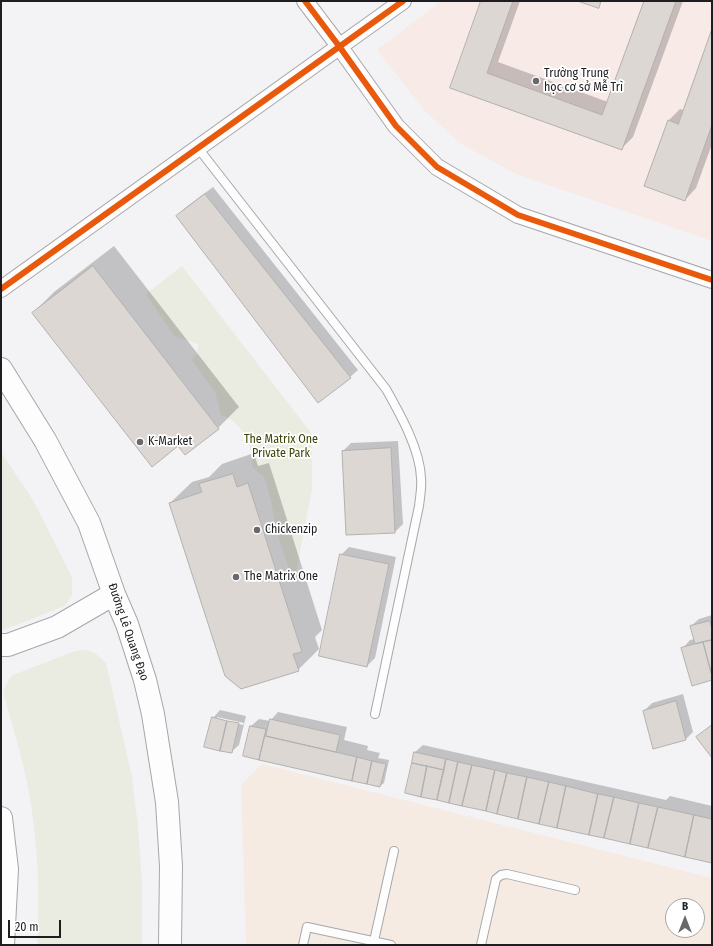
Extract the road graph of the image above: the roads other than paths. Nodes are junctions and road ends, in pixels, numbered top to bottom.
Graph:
1 (305, 1) edge
2 (403, 1) edge
3 (339, 46) junction
4 (198, 148) junction
5 (712, 280) edge
6 (1, 288) edge
7 (1, 369) edge
8 (114, 594) junction
9 (1, 645) edge
10 (375, 714) dead end
11 (1, 821) edge
12 (394, 851) dead end
13 (575, 890) dead end
14 (374, 941) junction
15 (3, 945) edge
16 (170, 945) edge
17 (303, 945) edge
18 (391, 945) edge
19 (481, 945) edge

1 - 3 street
2 - 3 street
3 - 4 street
3 - 5 street
4 - 6 street
4 - 10 lane
7 - 8 main road, Đường Lê Quang Đạo
8 - 9 main road
8 - 16 main road, Đường Lê Quang Đạo
11 - 15 main road
12 - 14 lane
13 - 19 lane
14 - 17 lane
14 - 18 lane

